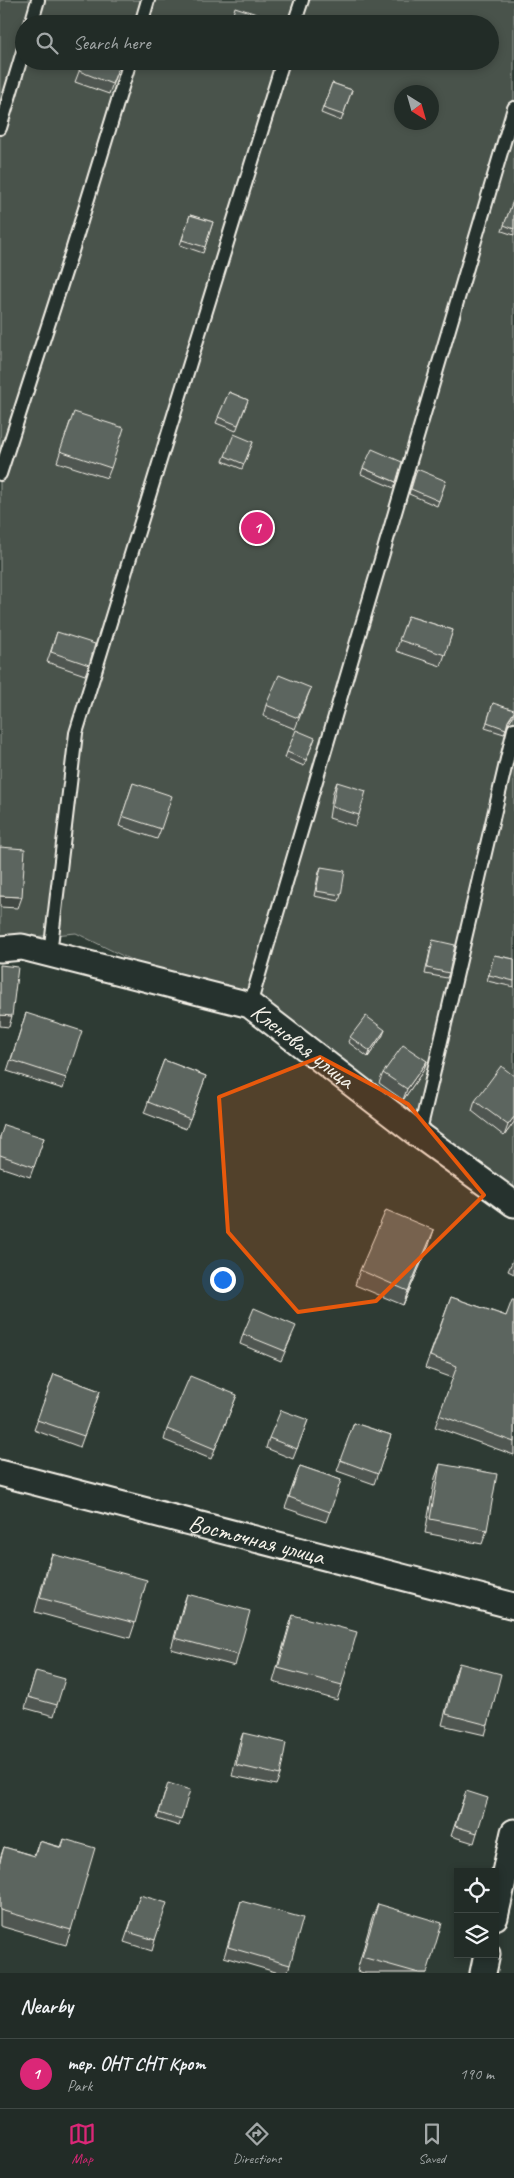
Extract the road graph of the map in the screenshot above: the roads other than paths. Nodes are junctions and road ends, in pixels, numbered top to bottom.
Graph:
1 (38, 0) edge
2 (148, 0) edge
3 (302, 0) edge
4 (34, 15) edge
5 (144, 15) edge
6 (297, 15) edge
7 (17, 70) edge
8 (127, 70) edge
9 (280, 70) edge
10 (514, 108) edge
11 (0, 128) edge
12 (0, 474) edge
13 (514, 729) edge
14 (0, 949) edge
15 (50, 954) junction
16 (250, 1005) junction
17 (419, 1135) junction
18 (514, 1204) edge
19 (0, 1473) edge
20 (514, 1606) edge
21 (514, 1832) edge
22 (496, 1913) edge
23 (486, 1958) edge
24 (483, 1973) edge

1 - 4 lane
2 - 5 lane
3 - 6 lane
7 - 11 lane
8 - 12 lane
9 - 15 lane
10 - 16 lane
13 - 17 lane
14 - 15 street, Кленовая улица
15 - 16 street, Кленовая улица
16 - 17 street, Кленовая улица
17 - 18 street, Кленовая улица
19 - 20 street, Восточная улица
21 - 22 street
23 - 24 street

